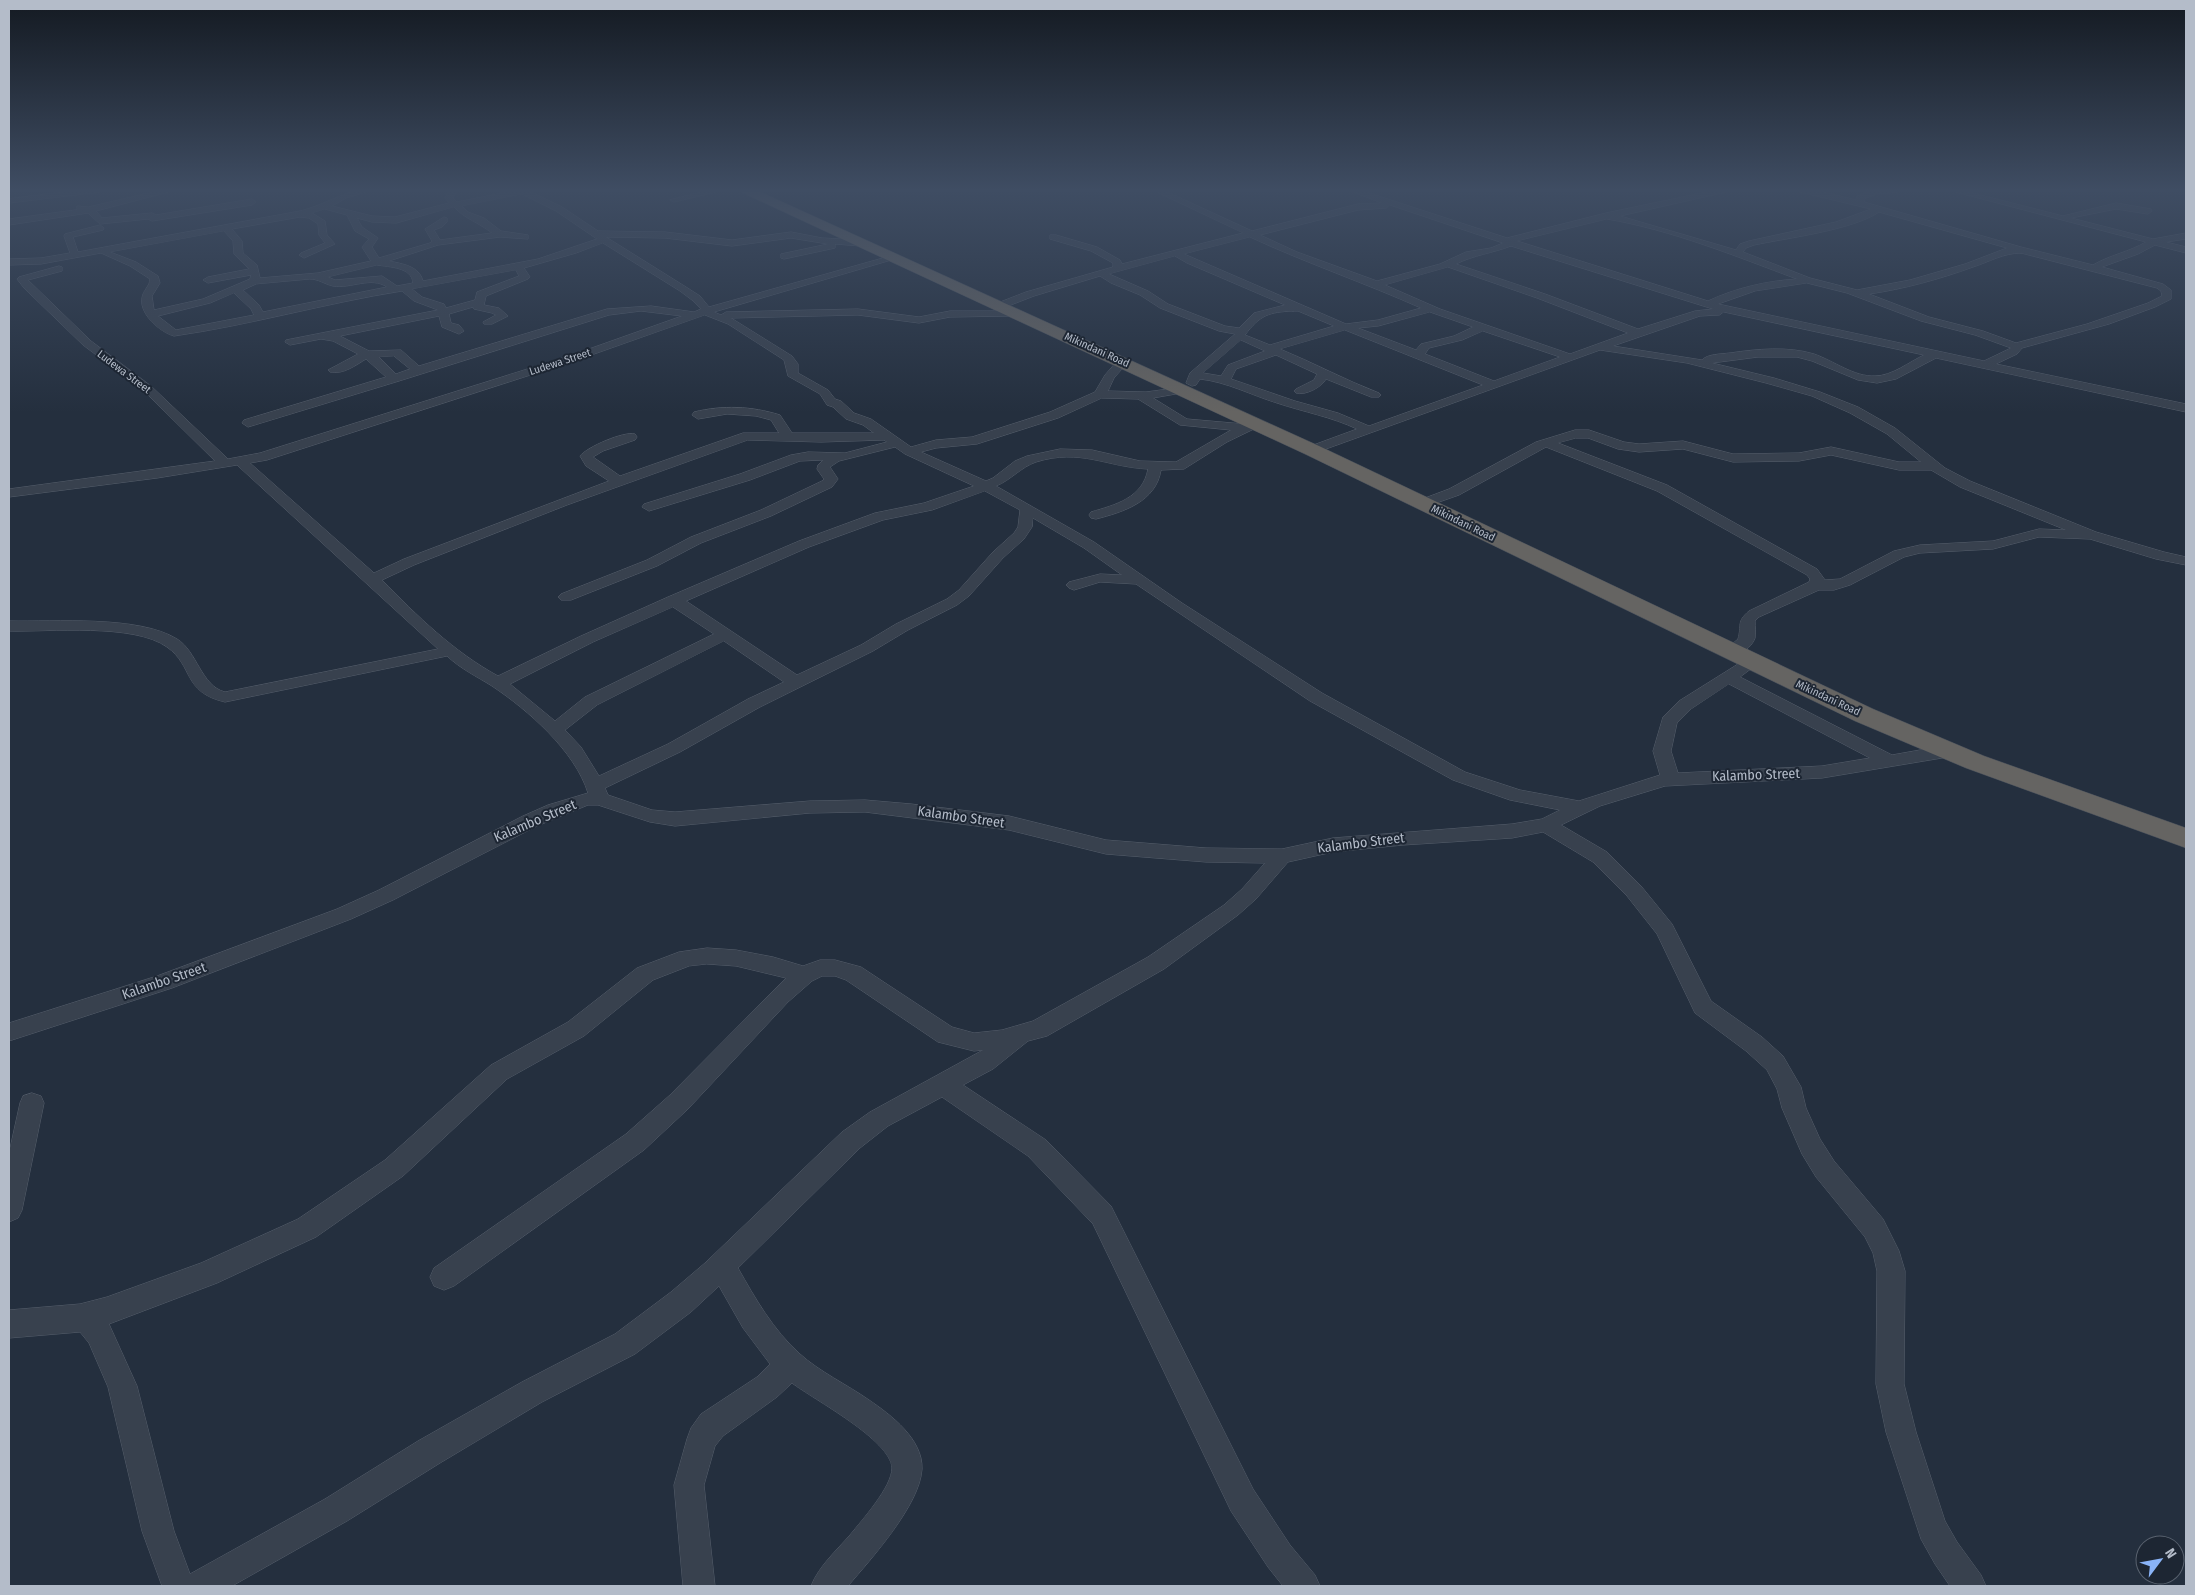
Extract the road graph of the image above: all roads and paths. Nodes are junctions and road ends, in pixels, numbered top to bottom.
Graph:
1 (64, 264) edge
2 (134, 264) edge
3 (250, 264) edge
4 (368, 264) edge
5 (391, 264) edge
6 (524, 264) edge
7 (644, 264) edge
8 (872, 264) edge
9 (907, 264) edge
10 (1117, 264) edge
11 (1132, 264) edge
12 (1198, 264) edge
13 (1323, 264) edge
14 (1446, 264) edge
15 (1449, 264) edge
16 (1575, 264) edge
17 (1765, 264) edge
18 (1971, 264) edge
19 (2080, 264) edge
20 (2100, 264) edge
21 (518, 266) junction
22 (1118, 268) junction
23 (2094, 268) junction
24 (1102, 273) junction
25 (254, 276) junction
26 (318, 276) junction
27 (208, 280) dead end
28 (1813, 282) junction
29 (1376, 284) junction
30 (418, 286) junction
31 (240, 287) junction
32 (406, 288) junction
33 (394, 289) junction
34 (229, 290) junction
35 (201, 291) dead end
36 (1857, 293) junction
37 (479, 302) junction
38 (1708, 305) junction
39 (1300, 308) junction
40 (1430, 309) junction
41 (1006, 310) junction
42 (444, 312) junction
43 (1733, 312) junction
44 (152, 314) junction
45 (706, 314) junction
46 (260, 316) junction
47 (488, 322) dead end
48 (1345, 327) junction
49 (1482, 327) junction
50 (459, 331) dead end
51 (1638, 333) junction
52 (1240, 334) junction
53 (321, 336) junction
54 (290, 342) dead end
55 (2016, 346) junction
56 (1599, 347) junction
57 (1271, 351) junction
58 (367, 355) junction
59 (1418, 355) junction
60 (1933, 355) junction
61 (1569, 357) junction
62 (407, 360) junction
63 (1122, 362) junction
64 (1694, 362) junction
65 (381, 365) junction
66 (1985, 365) junction
67 (334, 370) dead end
68 (418, 372) junction
69 (1323, 374) junction
70 (395, 379) junction
71 (1225, 380) junction
72 (1495, 385) junction
73 (1188, 386) junction
74 (1300, 391) dead end
75 (1100, 394) junction
76 (1375, 395) dead end
77 (1141, 396) junction
78 (2186, 408) edge
79 (698, 415) dead end
80 (248, 423) dead end
81 (1249, 426) junction
82 (1366, 429) junction
83 (631, 437) dead end
84 (788, 437) junction
85 (891, 440) junction
86 (1546, 443) junction
87 (1312, 450) junction
88 (909, 451) junction
89 (834, 458) junction
90 (233, 462) junction
91 (1934, 466) junction
92 (1155, 467) junction
93 (618, 481) junction
94 (984, 486) junction
95 (9, 493) edge
96 (1422, 504) junction
97 (649, 507) dead end
98 (1027, 510) junction
99 (1096, 515) dead end
100 (2091, 534) junction
101 (2186, 561) edge
102 (372, 579) junction
103 (1141, 580) junction
104 (1074, 585) dead end
105 (1816, 585) junction
106 (566, 598) dead end
107 (673, 600) junction
108 (9, 626) edge
109 (725, 635) junction
110 (450, 651) junction
111 (1731, 652) junction
112 (1752, 662) junction
113 (1728, 678) junction
114 (796, 682) junction
115 (498, 683) junction
116 (554, 730) junction
117 (1948, 751) junction
118 (1890, 761) junction
119 (1671, 780) junction
120 (597, 792) junction
121 (1580, 808) junction
122 (1546, 825) junction
123 (2186, 838) edge
124 (1282, 856) junction
125 (804, 975) junction
126 (9, 1032) edge
127 (1026, 1032) junction
128 (943, 1085) junction
129 (32, 1102) dead end
130 (9, 1210) edge
131 (722, 1265) junction
132 (444, 1277) dead end
133 (85, 1316) junction
134 (9, 1324) edge
135 (790, 1365) junction
136 (178, 1586) edge
137 (201, 1586) edge
138 (699, 1586) edge
139 (827, 1586) edge
140 (1304, 1586) edge
141 (1970, 1586) edge

1 - 90 street, Ludewa Street
2 - 44 street
3 - 25 street
4 - 26 street
5 - 30 street
6 - 21 street
7 - 45 street
8 - 45 street, Ludewa Street
9 - 41 highway, Mikindani Road
10 - 22 street
11 - 22 street
12 - 39 street
13 - 29 street
14 - 29 street
15 - 51 street
16 - 38 street
17 - 28 street
18 - 36 street
19 - 23 street
20 - 23 street
21 - 30 street
21 - 37 street
22 - 24 street
23 - 55 street
24 - 41 street
24 - 52 street
25 - 26 street
25 - 27 street
25 - 31 street
26 - 33 street
28 - 36 street
28 - 38 street
29 - 40 street
30 - 32 street
31 - 34 street
31 - 46 street
32 - 33 street
32 - 42 street
33 - 46 street
34 - 35 street
34 - 44 street
36 - 55 street
37 - 42 street
37 - 47 street
38 - 43 street
39 - 48 street
39 - 52 street
40 - 48 street
40 - 49 street
41 - 45 street
41 - 63 highway, Mikindani Road
42 - 50 street
42 - 53 street
43 - 51 street
43 - 60 street
44 - 46 street
45 - 68 street
45 - 85 street
45 - 90 street, Ludewa Street
48 - 57 street
48 - 59 street
49 - 59 street
49 - 61 street
51 - 56 street
52 - 57 street
52 - 73 street
53 - 54 street
53 - 58 street
55 - 66 street
56 - 61 street
56 - 64 street
57 - 69 street
57 - 71 street
58 - 62 street
58 - 65 street
58 - 67 street
59 - 72 street
60 - 64 street
60 - 66 street
61 - 72 street
62 - 65 street
62 - 68 street
63 - 73 highway, Mikindani Road
63 - 75 street
64 - 91 street
65 - 70 street
66 - 78 street
68 - 70 street
69 - 74 street
69 - 76 street
70 - 80 street
71 - 73 street
71 - 82 street
72 - 82 street
73 - 77 street
73 - 81 highway, Mikindani Road
75 - 77 street
75 - 88 street
77 - 81 street
79 - 84 street
81 - 87 highway, Mikindani Road
81 - 92 street
82 - 87 street
83 - 93 street
84 - 85 street
84 - 93 street
85 - 88 street
85 - 89 street
86 - 91 street
86 - 96 street
86 - 105 street
87 - 96 highway, Mikindani Road
88 - 94 street
89 - 97 street
89 - 106 street
90 - 95 street, Ludewa Street
90 - 102 street
91 - 100 street
92 - 94 street
92 - 99 street
93 - 102 street
94 - 98 street
94 - 107 street
96 - 111 highway, Mikindani Road
98 - 103 street
98 - 114 street
100 - 101 street
100 - 105 street
102 - 110 street
103 - 104 street
103 - 121 street
105 - 111 street
107 - 109 street
107 - 115 street
108 - 110 street
109 - 114 street
109 - 116 street
110 - 115 street
111 - 112 highway, Mikindani Road
112 - 113 street
112 - 117 highway, Mikindani Road
113 - 118 street
113 - 119 street
114 - 120 street
115 - 116 street
116 - 120 street
117 - 118 street, Kalambo Street
117 - 123 highway, Mikindani Road
118 - 119 street, Kalambo Street
119 - 121 street, Kalambo Street
120 - 124 street, Kalambo Street
120 - 126 street, Kalambo Street
121 - 122 street, Kalambo Street
122 - 124 street, Kalambo Street
122 - 141 street
124 - 127 street
125 - 127 street
125 - 132 street
125 - 133 street
127 - 128 street
128 - 131 street
128 - 140 street
129 - 130 street
131 - 135 street
131 - 137 street
133 - 134 street
133 - 136 street
135 - 138 street
135 - 139 street

